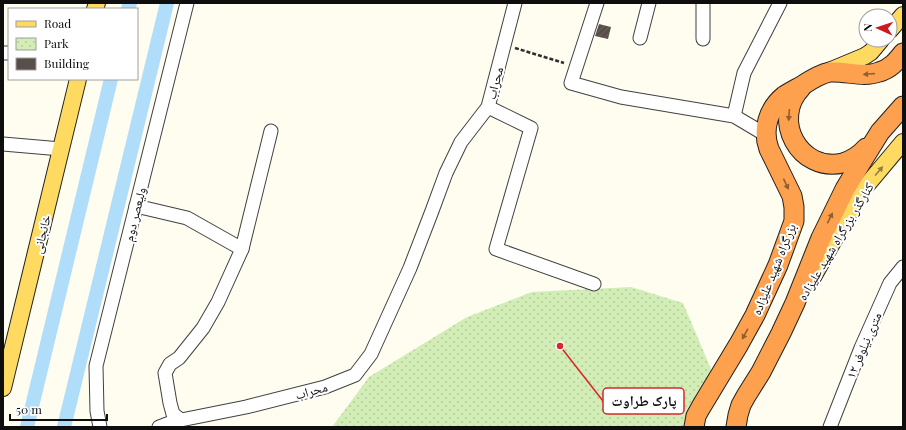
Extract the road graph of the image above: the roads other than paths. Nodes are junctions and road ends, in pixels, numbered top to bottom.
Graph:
1 (187, 3) edge
2 (514, 3) edge
3 (597, 3) edge
4 (649, 3) edge
5 (703, 3) edge
6 (780, 3) edge
7 (640, 38) dead end
8 (703, 39) dead end
9 (874, 48) edge
10 (903, 53) edge
11 (813, 79) junction
12 (78, 80) edge
13 (903, 106) edge
14 (488, 107) junction
15 (734, 116) junction
16 (271, 131) dead end
17 (880, 132) junction
18 (766, 136) junction
19 (903, 142) edge
20 (3, 144) edge
21 (61, 149) junction
22 (136, 206) junction
23 (242, 249) junction
24 (903, 267) edge
25 (594, 284) dead end
26 (786, 323) junction
27 (3, 388) edge
28 (180, 419) junction
29 (100, 427) edge
30 (159, 427) edge
31 (694, 427) edge
32 (736, 427) edge
33 (830, 427) edge

1 - 22 street, ولیعصر دوم
2 - 14 street, محراب
3 - 15 street
4 - 7 street
5 - 8 street
6 - 15 street
9 - 11 main road
10 -> 11 highway, بزرگراه شهید علیزاده
11 -> 17 highway
11 - 18 highway, بزرگراه شهید علیزاده
12 - 21 main road, خانجانی
13 - 17 highway
14 - 25 street
14 - 28 street, محراب
15 - 18 street
16 - 23 street
26 -> 17 highway
18 -> 31 highway, بزرگراه شهید علیزاده
26 -> 19 main road, کنارگذر بزرگراه شهید علیزاده
20 - 21 street
21 - 27 main road, خانجانی
22 - 23 street
22 - 29 street, ولیعصر دوم
23 - 28 street
24 - 33 street, ۱۲ متری نیلوفر
26 - 32 highway
28 - 30 street

